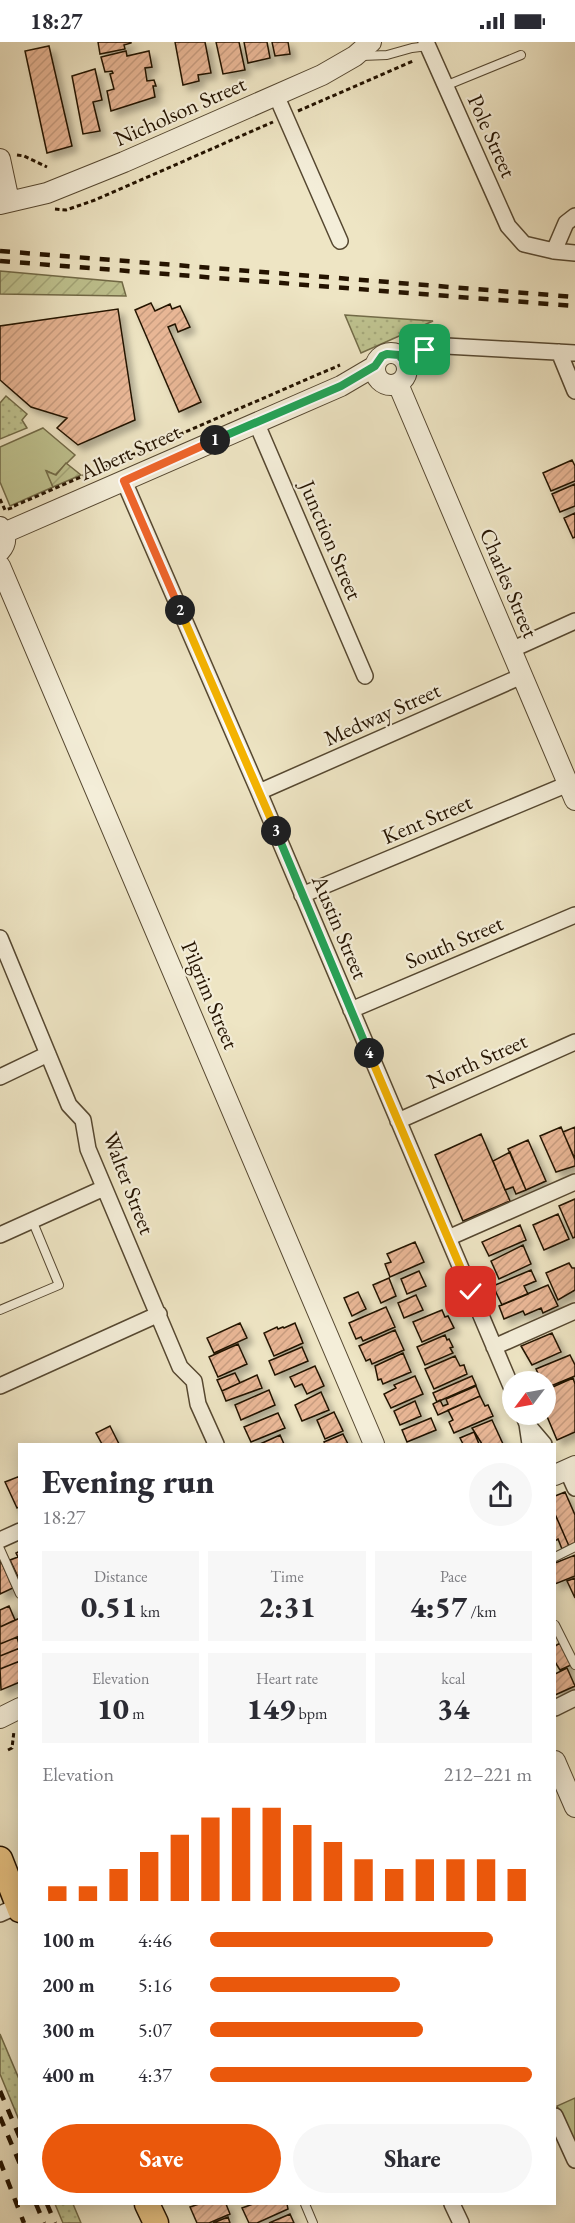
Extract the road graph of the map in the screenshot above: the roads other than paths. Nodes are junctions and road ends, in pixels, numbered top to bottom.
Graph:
1 (371, 42) edge
2 (427, 44) edge
3 (521, 55) dead end
4 (355, 56) junction
5 (445, 86) junction
6 (276, 95) junction
7 (8, 157) edge
8 (5, 202) edge
9 (575, 216) edge
10 (340, 241) dead end
11 (554, 251) junction
12 (575, 253) edge
13 (559, 352) junction
14 (575, 353) edge
15 (406, 364) junction
16 (377, 372) junction
17 (398, 384) junction
18 (575, 391) edge
19 (256, 422) junction
20 (124, 481) junction
21 (1, 537) edge
22 (0, 566) edge
23 (575, 621) edge
24 (511, 650) junction
25 (365, 676) dead end
26 (522, 676) junction
27 (259, 792) junction
28 (572, 792) edge
29 (303, 895) junction
30 (575, 915) edge
31 (0, 939) edge
32 (351, 1010) junction
33 (575, 1042) edge
34 (48, 1054) junction
35 (0, 1077) edge
36 (398, 1120) junction
37 (575, 1182) edge
38 (104, 1188) junction
39 (32, 1220) junction
40 (0, 1235) edge
41 (448, 1238) junction
42 (0, 1311) edge
43 (575, 1311) edge
44 (159, 1314) junction
45 (494, 1347) junction
46 (504, 1371) edge
47 (0, 1386) edge
48 (526, 1425) edge
49 (530, 1425) edge
50 (214, 1443) edge
51 (375, 1443) edge
52 (530, 1443) edge
53 (543, 1443) edge
54 (565, 1464) edge
55 (575, 1488) edge
56 (18, 1532) edge
57 (0, 1540) edge
58 (575, 1548) edge
59 (0, 1549) edge
60 (556, 1557) edge
61 (18, 1590) edge
62 (556, 1627) edge
63 (575, 1665) edge
64 (575, 1698) edge
65 (556, 1708) edge
66 (18, 1710) edge
67 (7, 1724) edge
68 (556, 1768) edge
69 (575, 1807) edge
70 (0, 1859) edge
71 (14, 1908) edge
72 (556, 2118) edge
73 (575, 2160) edge
74 (147, 2205) edge
75 (305, 2205) edge
76 (452, 2205) edge
77 (156, 2223) edge
78 (314, 2223) edge
79 (460, 2223) edge

1 - 4 street, Nicholson Street
2 - 4 lane
2 - 5 street, Pole Street
3 - 5 lane
4 - 6 street, Nicholson Street
5 - 11 street, Pole Street
6 - 8 street, Nicholson Street
6 - 10 street
7 - 8 street
9 - 11 street
11 - 12 street
13 - 14 street
13 - 15 street
13 - 18 street
15 - 16 street
15 - 17 street
16 - 17 street
16 - 19 street, Albert Street
17 - 24 street, Charles Street
19 - 20 street, Albert Street
19 - 25 street, Junction Street
20 - 21 street, Albert Street
20 - 27 street, Austin Street
22 - 51 street, Pilgrim Street
23 - 24 street
24 - 26 street, Charles Street
26 - 27 street, Medway Street
26 - 28 street, Charles Street
27 - 29 street, Austin Street
28 - 29 street, Kent Street
29 - 32 street, Austin Street
30 - 32 street, South Street
31 - 34 street, Walter Street
32 - 36 street, Austin Street
33 - 36 street, North Street
34 - 35 street
34 - 38 street, Walter Street
36 - 41 street, Austin Street
37 - 41 street
38 - 39 street
38 - 44 street, Walter Street
39 - 40 street
39 - 42 lane
41 - 45 street, Austin Street
43 - 45 street
44 - 47 street
44 - 50 street, Walter Street
45 - 46 street, Austin Street
48 - 52 street
49 - 53 street
54 - 55 street
56 - 57 street
58 - 60 lane
59 - 61 lane
62 - 63 lane
64 - 65 street
66 - 67 street
68 - 69 street
70 - 71 main road
72 - 73 street
74 - 77 main road
75 - 78 lane
76 - 79 street

